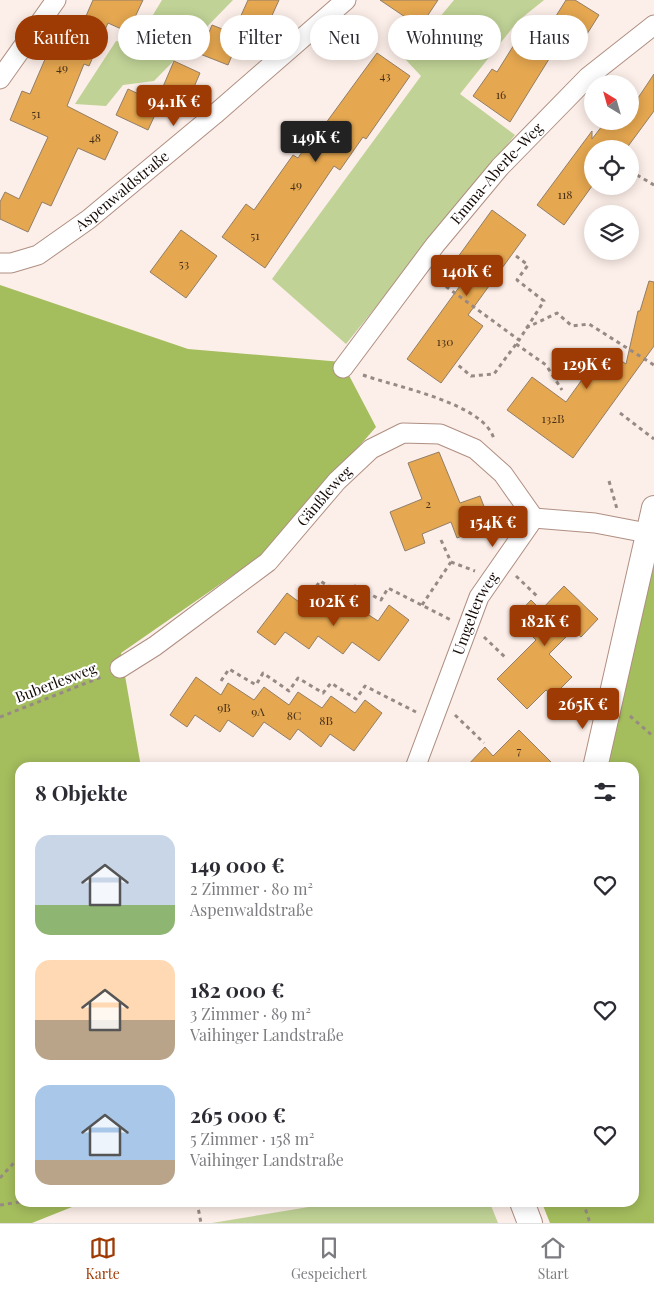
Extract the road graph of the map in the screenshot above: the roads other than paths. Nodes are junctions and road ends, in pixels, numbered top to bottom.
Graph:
1 (56, 0) edge
2 (346, 0) edge
3 (654, 25) edge
4 (0, 79) edge
5 (0, 263) edge
6 (343, 368) road end
7 (654, 508) edge
8 (534, 518) junction
9 (647, 534) junction
10 (120, 668) road end
11 (417, 762) edge
12 (595, 762) edge
13 (524, 1207) edge
14 (530, 1223) edge

1 - 4 street
2 - 5 street, Aspenwaldstraße
3 - 6 street, Emma-Aberle-Weg
7 - 9 street
8 - 9 street
8 - 10 street, Gänßleweg
8 - 11 street, Umgelterweg
9 - 12 street
13 - 14 street

